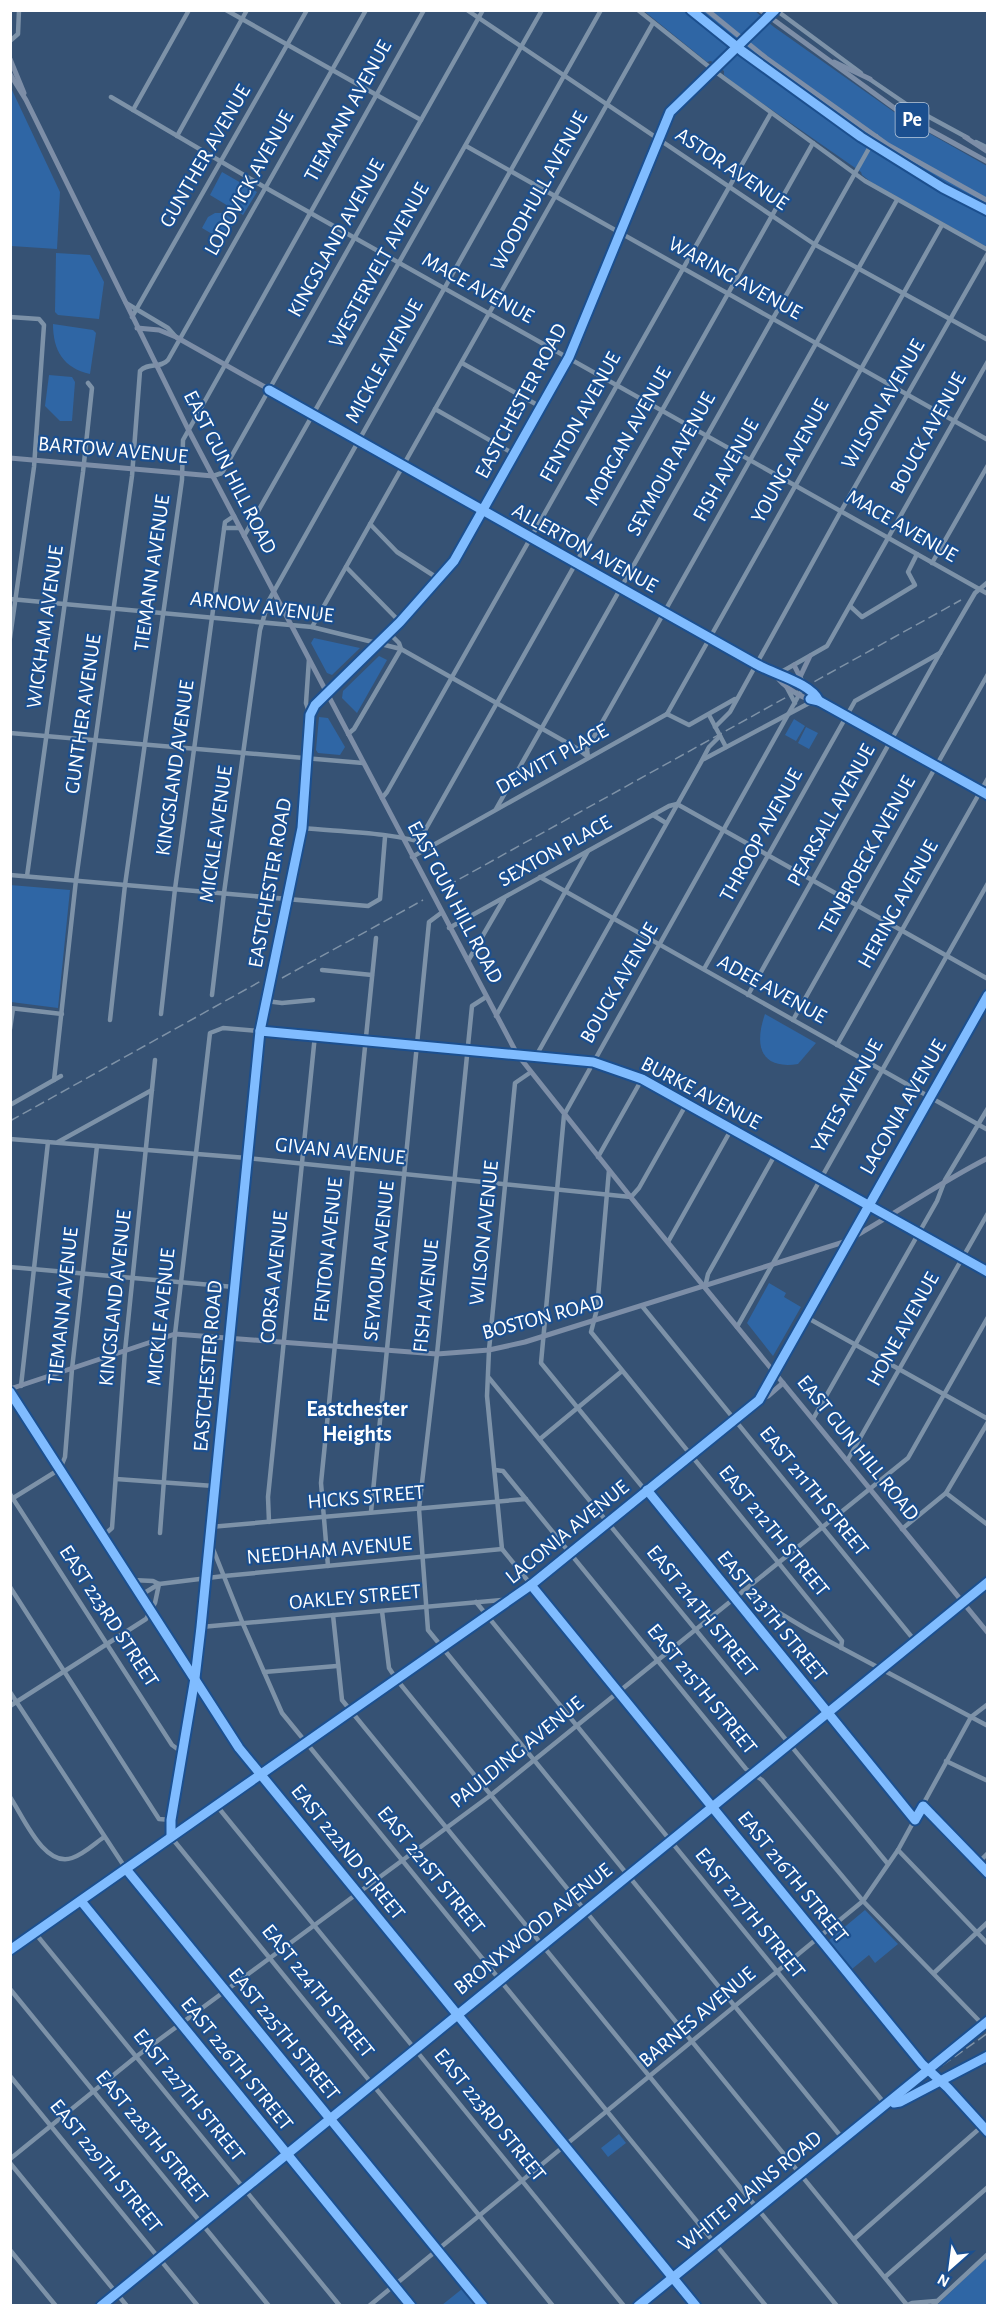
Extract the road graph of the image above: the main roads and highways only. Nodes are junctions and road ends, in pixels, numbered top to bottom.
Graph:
1 (707, 10) edge
2 (760, 10) edge
3 (776, 10) edge
4 (769, 18) junction
5 (744, 41) junction
6 (822, 56) junction
7 (10, 59) edge
8 (10, 74) edge
9 (870, 79) road end
10 (26, 100) junction
11 (965, 137) road end
12 (987, 152) edge
13 (987, 162) edge
14 (987, 201) edge
15 (137, 328) junction
16 (10, 458) edge
17 (213, 476) junction
18 (483, 510) junction
19 (810, 656) road end
20 (794, 665) road end
21 (776, 675) junction
22 (800, 677) junction
23 (804, 687) junction
24 (327, 693) junction
25 (816, 701) junction
26 (987, 795) edge
27 (260, 1031) junction
28 (517, 1054) junction
29 (987, 1158) edge
30 (890, 1217) junction
31 (987, 1272) edge
32 (705, 1287) junction
33 (229, 1338) junction
34 (783, 1383) junction
35 (10, 1390) edge
36 (759, 1400) road end
37 (987, 1633) edge
38 (985, 2023) edge
39 (987, 2056) edge
40 (931, 2085) junction
41 (897, 2095) junction
42 (885, 2104) junction
43 (638, 2306) edge

1 - 5 main road, Pe
2 - 4 main road, Pe
3 - 4 main road, EASTCHESTER ROAD
4 - 5 main road, EASTCHESTER ROAD
4 - 6 main road, Pe
5 - 14 main road, Pe
5 - 18 main road, EASTCHESTER ROAD
6 - 9 main road
6 - 13 main road, Pe
7 - 10 main road, EAST GUN HILL ROAD
8 - 10 main road, EAST GUN HILL ROAD
10 - 15 main road, EAST GUN HILL ROAD
11 - 12 main road
15 - 17 main road, EAST GUN HILL ROAD
15 - 18 main road, ALLERTON AVENUE
16 - 17 main road, BARTOW AVENUE
17 - 24 main road, EAST GUN HILL ROAD
18 - 21 main road, ALLERTON AVENUE
18 - 24 main road, EASTCHESTER ROAD
19 - 22 main road
20 - 22 main road
21 - 23 main road, ALLERTON AVENUE
21 - 25 main road, ALLERTON AVENUE
22 - 23 main road
23 - 25 main road, ALLERTON AVENUE
24 - 27 main road, EASTCHESTER ROAD, bridge
24 - 28 main road, EAST GUN HILL ROAD
25 - 26 main road, ALLERTON AVENUE
27 - 28 main road, BURKE AVENUE
27 - 33 main road, EASTCHESTER ROAD
28 - 30 main road, BURKE AVENUE
28 - 32 main road, EAST GUN HILL ROAD
29 - 30 main road, BOSTON ROAD
30 - 31 main road, BURKE AVENUE
30 - 32 main road, BOSTON ROAD
32 - 33 main road, BOSTON ROAD
32 - 34 main road, EAST GUN HILL ROAD
33 - 35 main road, BOSTON ROAD
34 - 36 main road
34 - 37 main road, EAST GUN HILL ROAD
38 - 41 main road, WHITE PLAINS ROAD
39 - 40 main road, WHITE PLAINS ROAD
40 - 41 main road, WHITE PLAINS ROAD
40 - 42 main road, WHITE PLAINS ROAD
41 - 42 main road, WHITE PLAINS ROAD
42 - 43 main road, WHITE PLAINS ROAD

